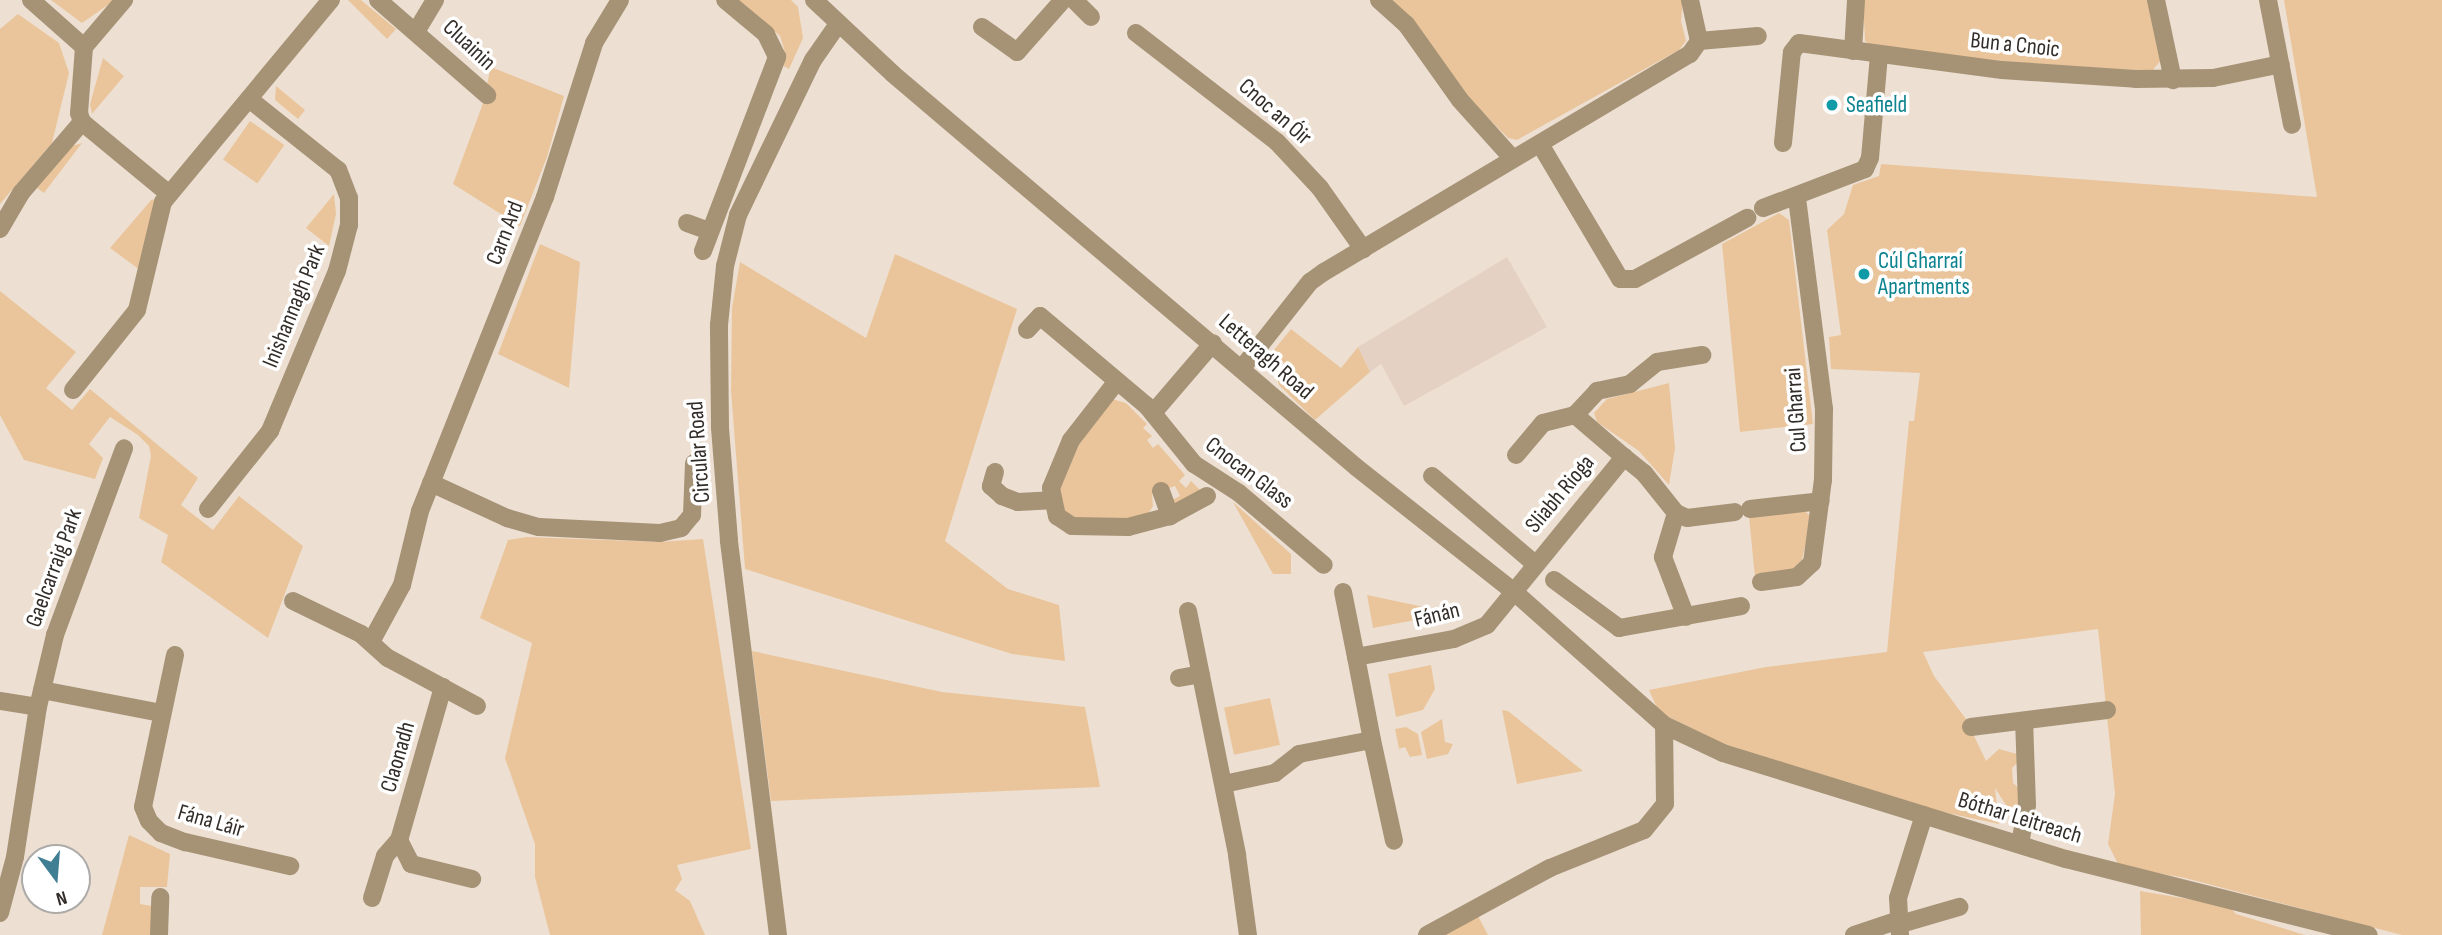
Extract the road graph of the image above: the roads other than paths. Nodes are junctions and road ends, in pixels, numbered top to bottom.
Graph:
1 (31, 0) edge
2 (124, 0) edge
3 (331, 0) edge
4 (378, 0) edge
5 (435, 0) edge
6 (620, 0) edge
7 (725, 0) edge
8 (814, 0) edge
9 (1063, 0) edge
10 (1074, 0) edge
11 (1379, 0) edge
12 (1690, 0) edge
13 (1856, 0) edge
14 (2156, 0) edge
15 (2268, 0) edge
16 (1091, 17) dead end
17 (838, 24) junction
18 (982, 27) dead end
19 (417, 30) junction
20 (1136, 33) dead end
21 (1758, 36) dead end
22 (1699, 41) junction
23 (84, 47) junction
24 (1853, 51) junction
25 (1879, 55) junction
26 (2281, 64) junction
27 (2173, 80) junction
28 (487, 95) dead end
29 (249, 99) junction
30 (82, 122) junction
31 (2292, 125) dead end
32 (1540, 144) junction
33 (1783, 144) dead end
34 (1513, 159) junction
35 (169, 194) junction
36 (1797, 197) junction
37 (1763, 208) dead end
38 (1747, 218) dead end
39 (687, 223) dead end
40 (0, 229) edge
41 (709, 231) junction
42 (1363, 249) junction
43 (703, 251) dead end
44 (1027, 330) dead end
45 (1213, 343) junction
46 (1702, 355) dead end
47 (1242, 368) junction
48 (1117, 381) junction
49 (73, 390) dead end
50 (1153, 412) junction
51 (1574, 415) junction
52 (124, 447) dead end
53 (1516, 455) dead end
54 (1624, 457) junction
55 (694, 463) dead end
56 (995, 472) dead end
57 (1432, 476) dead end
58 (431, 484) junction
59 (1161, 491) dead end
60 (1207, 496) dead end
61 (1051, 500) junction
62 (1821, 501) junction
63 (208, 509) dead end
64 (1676, 513) junction
65 (1170, 516) junction
66 (1534, 564) junction
67 (1324, 565) dead end
68 (1554, 580) dead end
69 (1761, 582) dead end
70 (1512, 590) junction
71 (1343, 592) dead end
72 (293, 601) dead end
73 (1741, 606) dead end
74 (1188, 611) dead end
75 (1686, 617) junction
76 (371, 642) junction
77 (175, 655) dead end
78 (1356, 657) junction
79 (1201, 674) junction
80 (1179, 678) dead end
81 (443, 688) junction
82 (40, 698) junction
83 (0, 701) edge
84 (477, 706) dead end
85 (2106, 710) dead end
86 (162, 713) junction
87 (2024, 721) junction
88 (1664, 725) junction
89 (1971, 727) dead end
90 (1372, 740) junction
91 (1224, 784) junction
92 (1924, 815) junction
93 (399, 841) junction
94 (1394, 841) dead end
95 (2020, 844) junction
96 (290, 866) dead end
97 (472, 879) dead end
98 (159, 897) dead end
99 (372, 898) dead end
100 (1959, 907) dead end
101 (0, 913) edge
102 (1898, 927) edge
103 (159, 935) edge
104 (778, 935) edge
105 (1248, 935) edge
106 (1427, 935) edge
107 (1854, 935) edge
108 (2369, 935) edge

1 - 23 street
2 - 23 street
3 - 29 street
4 - 19 street, Cluainin
5 - 19 street, Cluainin
6 - 58 street, Carn Ard
7 - 41 street
8 - 17 street
9 - 18 street
10 - 16 street
11 - 34 street
12 - 22 street
13 - 24 street
14 - 27 street
15 - 26 street
17 - 45 street, Letteragh Road
17 - 104 street, Circular Road
19 - 28 street, Cluainin
20 - 42 street, Cnoc an Óir
21 - 22 street
22 - 32 street
23 - 30 street
24 - 25 street, Bun a Cnoic
24 - 33 street, Bun a Cnoic
25 - 27 street, Bun a Cnoic
25 - 36 street
26 - 27 street, Bun a Cnoic
26 - 31 street
29 - 35 street
29 - 63 street, Inishannagh Park
30 - 35 street
30 - 40 street
32 - 34 street
32 - 38 street
34 - 42 street
35 - 49 street
36 - 37 street
36 - 62 street, Cul Gharrai
39 - 41 street
41 - 43 street
42 - 47 street
44 - 48 street, Cnocan Glass
45 - 47 street, Letteragh Road
45 - 50 street
46 - 51 street
47 - 70 street, Letteragh Road
48 - 50 street, Cnocan Glass
48 - 61 street
50 - 67 street, Cnocan Glass
51 - 53 street
51 - 54 street, Sliabh Rioga
52 - 82 street, Gaelcarraig Park
54 - 64 street, Sliabh Rioga
54 - 66 street, Sliabh Rioga
55 - 58 street
56 - 61 street
57 - 66 street, Sliabh Rioga
58 - 76 street, Carn Ard
59 - 65 street
60 - 65 street, Cnocan Glass
61 - 65 street, Cnocan Glass
62 - 64 street
62 - 69 street, Cul Gharrai
64 - 75 street
66 - 70 street, Sliabh Rioga
68 - 75 street
70 - 78 street, Fánán
70 - 88 street, Letteragh Road
71 - 78 street
72 - 76 street
73 - 75 street
74 - 79 street
76 - 81 street
77 - 86 street, Fána Láir
78 - 90 street
79 - 80 street
79 - 91 street
81 - 84 street
81 - 93 street, Claonadh
82 - 83 street
82 - 86 street
82 - 101 street, Gaelcarraig Park
85 - 87 street
86 - 96 street, Fána Láir
87 - 89 street
87 - 95 street
88 - 92 street, Bóthar Leitreach
88 - 106 street
90 - 91 street
90 - 94 street
91 - 105 street
92 - 95 street, Bóthar Leitreach
92 - 102 street
93 - 97 street
93 - 99 street, Claonadh
95 - 108 street, Bóthar Leitreach
98 - 103 street
100 - 102 street
102 - 107 street

